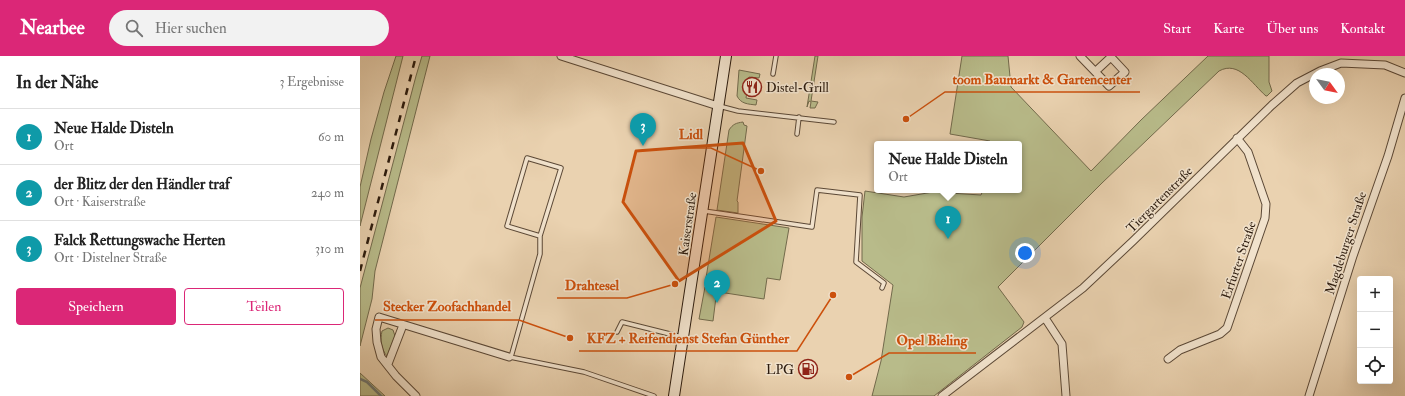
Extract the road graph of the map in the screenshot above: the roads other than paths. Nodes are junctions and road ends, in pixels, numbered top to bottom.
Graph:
1 (561, 56) edge
2 (726, 56) edge
3 (776, 56) edge
4 (1080, 56) edge
5 (1096, 72) dead end
6 (1405, 73) edge
7 (773, 74) dead end
8 (1405, 98) edge
9 (718, 106) junction
10 (800, 117) junction
11 (834, 122) dead end
12 (797, 134) dead end
13 (1237, 138) junction
14 (703, 211) junction
15 (540, 236) junction
16 (882, 288) dead end
17 (1045, 318) junction
18 (403, 325) junction
19 (617, 332) dead end
20 (683, 337) junction
21 (510, 357) junction
22 (1168, 359) dead end
23 (388, 364) junction
24 (416, 396) edge
25 (654, 396) edge
26 (674, 396) edge
27 (942, 396) edge
28 (1066, 396) edge
29 (1309, 396) edge

1 - 9 street
2 - 9 main road, Kaiserstraße
3 - 7 lane
4 - 5 street
6 - 13 street, Tiergartenstraße
8 - 29 street, Magdeburger Straße
9 - 10 lane
9 - 14 main road, Kaiserstraße
10 - 11 lane
10 - 12 lane
13 - 17 street, Tiergartenstraße
13 - 22 street, Erfurter Straße
14 - 16 lane
14 - 20 main road, Kaiserstraße
15 - 15 lane
15 - 21 lane
17 - 27 street, Tiergartenstraße
17 - 28 street
18 - 21 street
18 - 23 street
18 - 23 street
19 - 20 lane
20 - 26 main road, Kaiserstraße
21 - 25 lane
23 - 24 street

